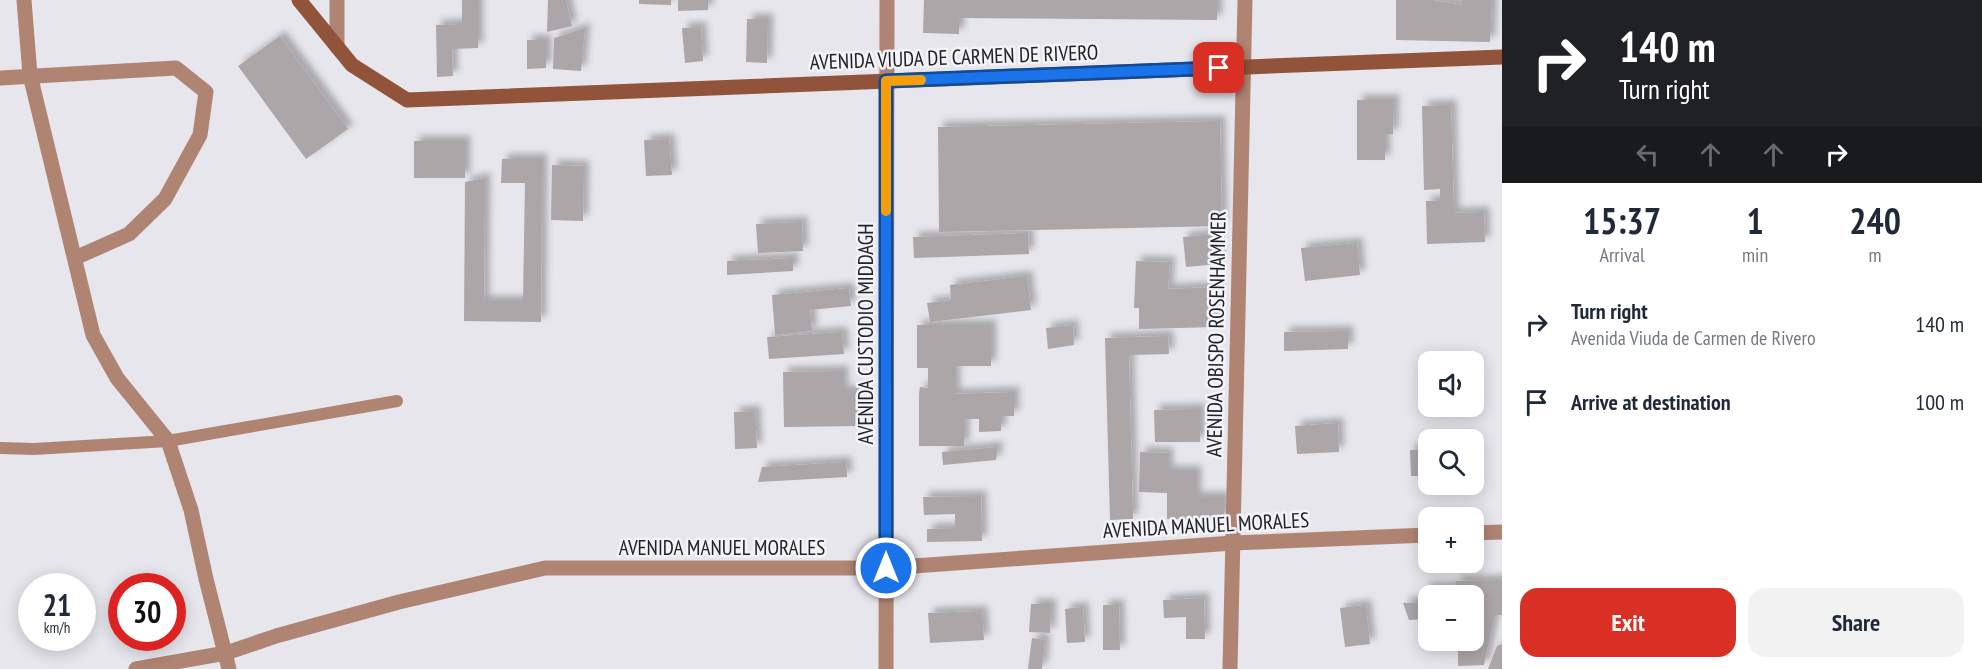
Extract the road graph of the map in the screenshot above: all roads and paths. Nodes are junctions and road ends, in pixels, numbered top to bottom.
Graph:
1 (24, 0) edge
2 (299, 0) edge
3 (337, 0) edge
4 (886, 0) edge
5 (1245, 0) edge
6 (337, 46) junction
7 (1502, 57) edge
8 (1243, 67) junction
9 (30, 75) junction
10 (0, 78) edge
11 (886, 81) junction
12 (75, 258) junction
13 (397, 401) dead end
14 (168, 441) junction
15 (0, 448) edge
16 (1502, 532) edge
17 (1484, 533) edge
18 (1418, 535) edge
19 (1233, 543) junction
20 (886, 568) junction
21 (226, 652) junction
22 (136, 669) edge
23 (230, 669) edge
24 (886, 669) edge
25 (1230, 669) edge

1 - 9 street
2 - 6 street
3 - 6 street
4 - 11 street, AVENIDA CUSTODIO MIDDAGH
5 - 8 street, AVENIDA OBISPO ROSENHAMMER
6 - 11 street, AVENIDA VIUDA DE CARMEN DE RIVERO
7 - 8 street, AVENIDA VIUDA DE CARMEN DE RIVERO
8 - 11 street, AVENIDA VIUDA DE CARMEN DE RIVERO
8 - 19 street, AVENIDA OBISPO ROSENHAMMER
9 - 10 street
9 - 12 street
9 - 12 street
11 - 20 street, AVENIDA CUSTODIO MIDDAGH
12 - 14 street
13 - 14 lane
14 - 15 lane
14 - 21 street
16 - 17 street
18 - 19 street, AVENIDA MANUEL MORALES
19 - 20 street, AVENIDA MANUEL MORALES
19 - 25 street, AVENIDA OBISPO ROSENHAMMER
20 - 21 street, AVENIDA MANUEL MORALES
20 - 24 street, AVENIDA CUSTODIO MIDDAGH
21 - 22 street, AVENIDA MANUEL MORALES
21 - 23 street

